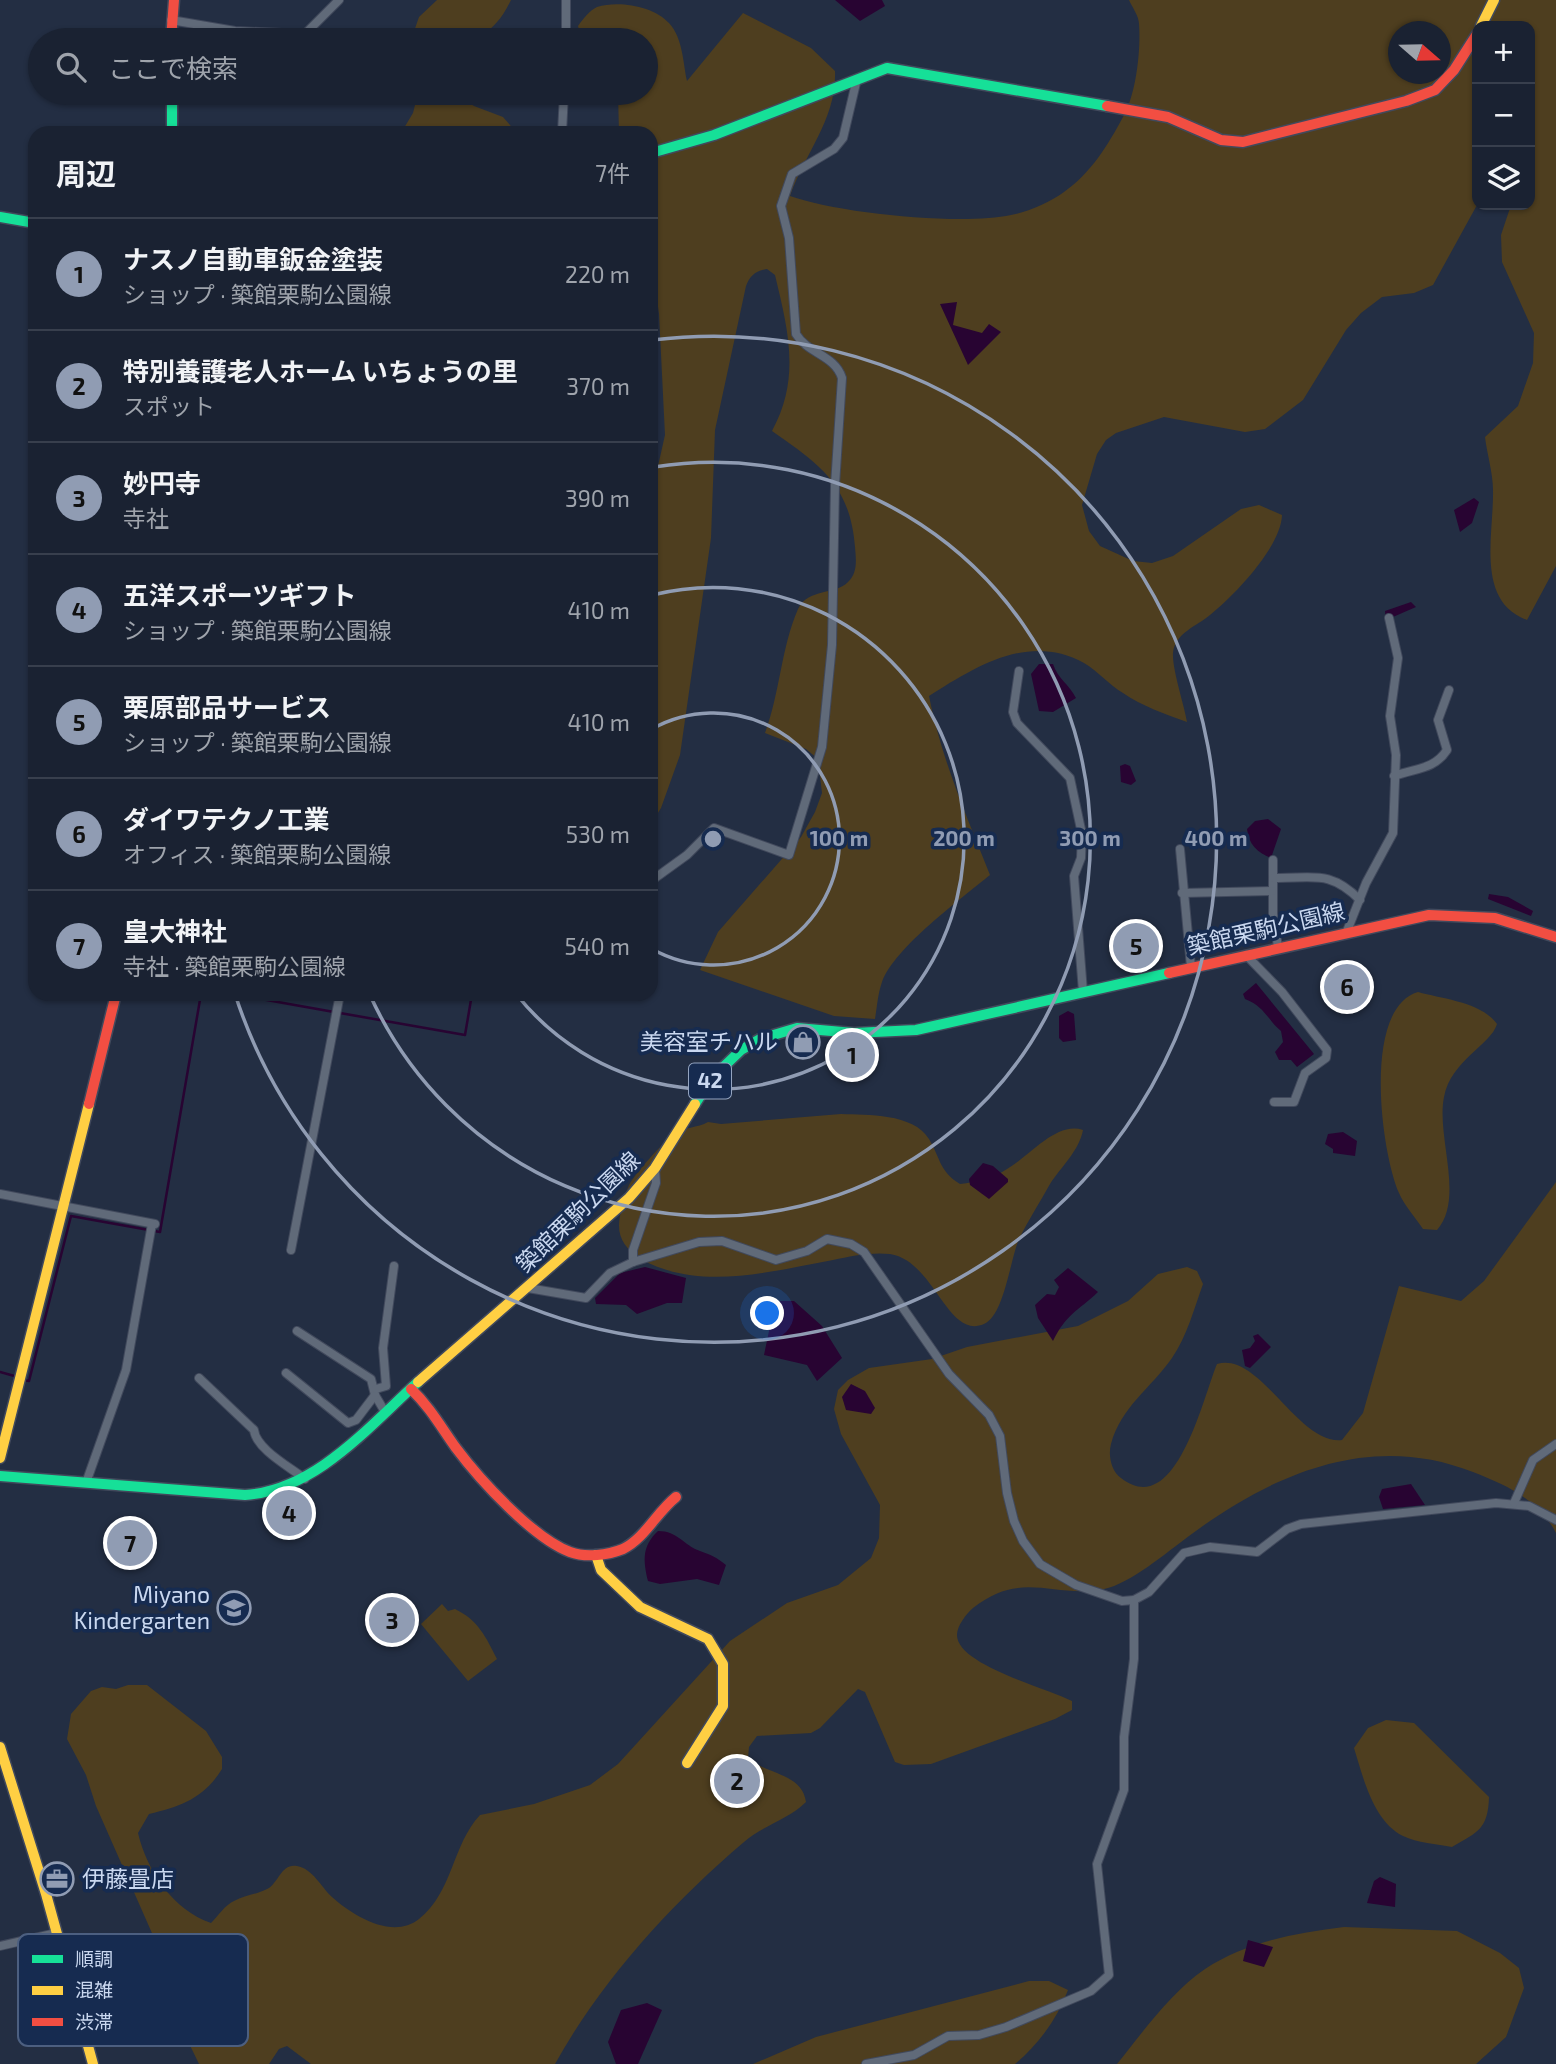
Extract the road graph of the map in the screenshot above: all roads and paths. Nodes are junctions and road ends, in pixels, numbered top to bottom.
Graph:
1 (174, 0) edge
2 (182, 0) edge
3 (340, 0) edge
4 (566, 0) edge
5 (1494, 0) edge
6 (172, 17) junction
7 (1484, 21) edge
8 (172, 28) edge
9 (222, 28) edge
10 (311, 28) edge
11 (566, 28) edge
12 (1472, 42) edge
13 (856, 83) junction
14 (172, 105) edge
15 (563, 105) edge
16 (172, 126) edge
17 (562, 126) edge
18 (658, 151) edge
19 (0, 217) edge
20 (28, 222) edge
21 (1389, 618) dead end
22 (1019, 671) dead end
23 (1450, 690) dead end
24 (1394, 776) junction
25 (1180, 849) dead end
26 (1273, 860) dead end
27 (658, 876) edge
28 (1272, 878) junction
29 (1272, 891) junction
30 (1182, 893) junction
31 (1360, 900) junction
32 (1347, 932) junction
33 (1556, 937) edge
34 (1278, 947) junction
35 (1247, 955) junction
36 (1191, 967) junction
37 (1083, 992) junction
38 (114, 1001) edge
39 (338, 1001) edge
40 (1275, 1102) dead end
41 (655, 1168) junction
42 (0, 1194) edge
43 (62, 1204) junction
44 (291, 1250) dead end
45 (633, 1262) junction
46 (394, 1266) dead end
47 (528, 1288) junction
48 (296, 1331) dead end
49 (286, 1373) dead end
50 (199, 1378) dead end
51 (411, 1389) junction
52 (375, 1392) junction
53 (385, 1412) junction
54 (1556, 1444) edge
55 (0, 1458) edge
56 (0, 1476) edge
57 (305, 1479) junction
58 (87, 1480) junction
59 (676, 1497) dead end
60 (1514, 1503) junction
61 (1556, 1520) edge
62 (596, 1555) junction
63 (1134, 1600) junction
64 (0, 1747) edge
65 (687, 1763) dead end
66 (57, 1933) joint
67 (53, 1934) edge
68 (18, 1942) edge
69 (0, 1946) edge
70 (88, 2046) edge
71 (93, 2064) edge
72 (866, 2064) edge

1 - 6 street
2 - 6 street
3 - 10 street
4 - 11 street
5 - 7 street
6 - 8 street
6 - 9 street
12 - 13 street
13 - 18 street
13 - 27 street
14 - 16 street
15 - 17 street
19 - 20 street
21 - 24 street
22 - 37 street
23 - 24 street
24 - 31 street
25 - 30 street
26 - 28 street
28 - 29 street
28 - 31 street
29 - 30 street
29 - 34 street
30 - 36 street
31 - 32 street
32 - 33 street, 築館栗駒公園線 / 42
32 - 34 street, 築館栗駒公園線 / 42
34 - 35 street, 築館栗駒公園線 / 42
35 - 36 street, 築館栗駒公園線 / 42
35 - 40 street
36 - 37 street, 築館栗駒公園線 / 42
37 - 41 street, 築館栗駒公園線 / 42
38 - 43 street
39 - 44 street
41 - 45 street
41 - 47 street, 築館栗駒公園線 / 42
42 - 43 street
43 - 55 street
43 - 58 street
45 - 47 street
45 - 63 street
46 - 52 street
47 - 51 street, 築館栗駒公園線 / 42
48 - 52 street
49 - 52 street
50 - 57 street
51 - 53 street, 築館栗駒公園線 / 42
51 - 62 street
52 - 53 street
53 - 57 street, 築館栗駒公園線 / 42
54 - 60 street
56 - 58 street, 築館栗駒公園線 / 42
57 - 58 street, 築館栗駒公園線 / 42
59 - 62 street
60 - 61 street
60 - 63 street
62 - 65 street
63 - 72 street
64 - 66 street
66 - 67 street
68 - 69 street
70 - 71 street

